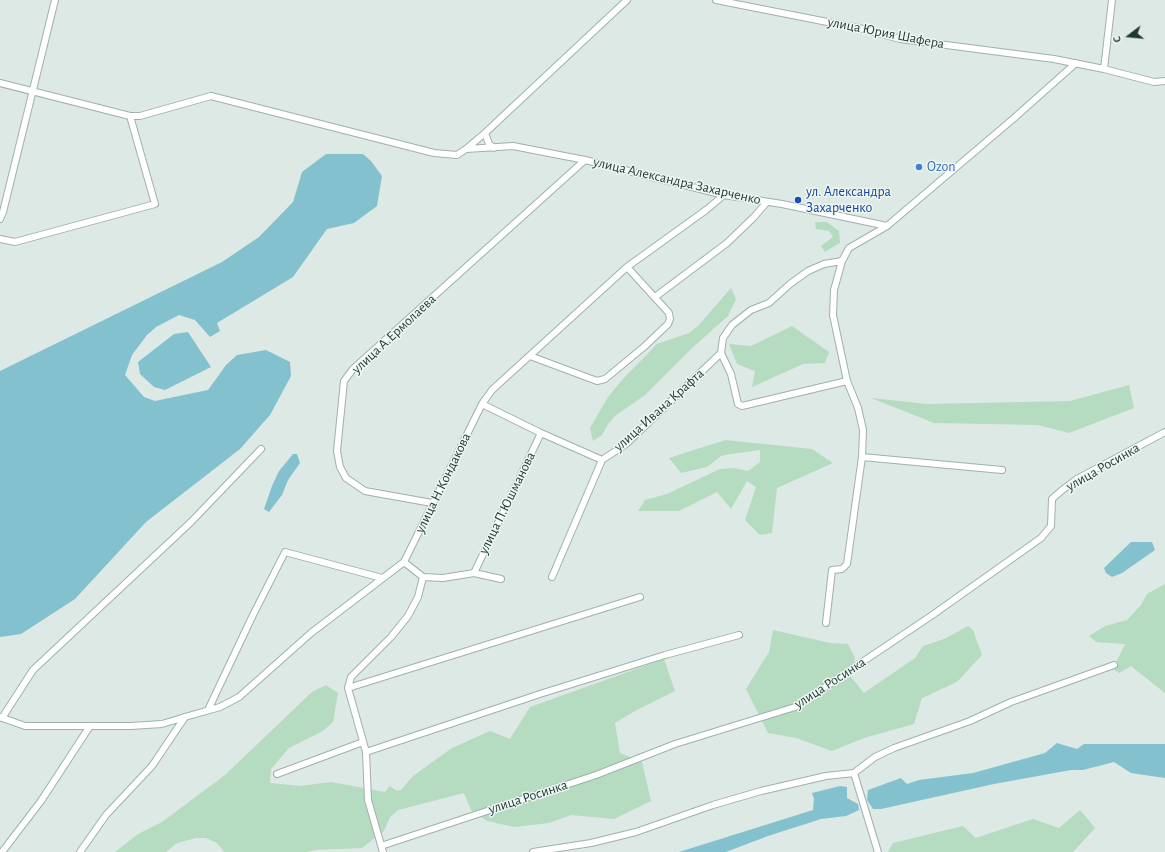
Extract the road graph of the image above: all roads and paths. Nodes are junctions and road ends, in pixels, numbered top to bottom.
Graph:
1 (55, 0) edge
2 (627, 0) edge
3 (716, 0) edge
4 (1112, 0) edge
5 (1076, 63) junction
6 (1104, 69) junction
7 (1165, 81) edge
8 (0, 83) edge
9 (33, 91) junction
10 (130, 116) junction
11 (485, 133) junction
12 (494, 148) junction
13 (466, 149) junction
14 (585, 160) junction
15 (724, 194) junction
16 (767, 202) junction
17 (0, 218) edge
18 (887, 226) junction
19 (0, 239) edge
20 (842, 261) junction
21 (627, 267) junction
22 (655, 297) junction
23 (721, 353) junction
24 (530, 356) junction
25 (847, 381) junction
26 (482, 404) junction
27 (1165, 432) edge
28 (540, 433) junction
29 (261, 449) dead end
30 (862, 458) junction
31 (602, 460) junction
32 (1002, 470) dead end
33 (432, 503) junction
34 (404, 562) junction
35 (474, 573) junction
36 (423, 577) junction
37 (552, 577) dead end
38 (382, 578) junction
39 (501, 579) dead end
40 (640, 597) dead end
41 (826, 623) dead end
42 (738, 635) dead end
43 (1114, 665) dead end
44 (348, 688) junction
45 (208, 710) junction
46 (185, 717) junction
47 (1, 718) edge
48 (90, 726) junction
49 (363, 742) junction
50 (366, 752) junction
51 (854, 773) junction
52 (276, 774) dead end
53 (382, 849) edge
54 (2, 852) edge
55 (80, 852) edge
56 (533, 852) edge
57 (878, 852) edge

1 - 9 street
2 - 11 street
3 - 5 street, улица Юрия Шафера
4 - 6 street
5 - 6 street, улица Юрия Шафера
5 - 18 street
6 - 7 street, улица Юрия Шафера
8 - 9 street
9 - 10 street
9 - 17 street
10 - 13 street
10 - 19 street
11 - 12 street
11 - 13 street
12 - 13 street, улица Александра Захарченко
12 - 14 street, улица Александра Захарченко
14 - 15 street, улица Александра Захарченко
14 - 33 street, улица А.Ермолаева
15 - 16 street, улица Александра Захарченко
15 - 21 street, улица Н.Кондакова
16 - 18 street, улица Александра Захарченко
16 - 22 street
18 - 20 street
20 - 23 street
20 - 25 street
21 - 22 street
21 - 24 street, улица Н.Кондакова
22 - 24 street
23 - 25 street
23 - 31 street, улица Ивана Крафта
24 - 26 street, улица Н.Кондакова
25 - 30 street
26 - 28 street
26 - 33 street, улица Н.Кондакова
27 - 53 street, улица Росинка
28 - 31 street
28 - 35 street, улица П.Юшманова
29 - 47 street
30 - 32 street
30 - 41 street
31 - 37 street, улица Ивана Крафта
33 - 34 street, улица Н.Кондакова
34 - 36 street
34 - 38 street
35 - 36 street
35 - 39 street
36 - 44 street
38 - 45 street
38 - 45 street
40 - 44 street
42 - 50 street
43 - 51 street
44 - 49 street
45 - 46 street
46 - 48 street
46 - 55 street
47 - 48 street
48 - 54 street
49 - 50 street
49 - 52 street
50 - 53 street
51 - 56 street
51 - 57 street

